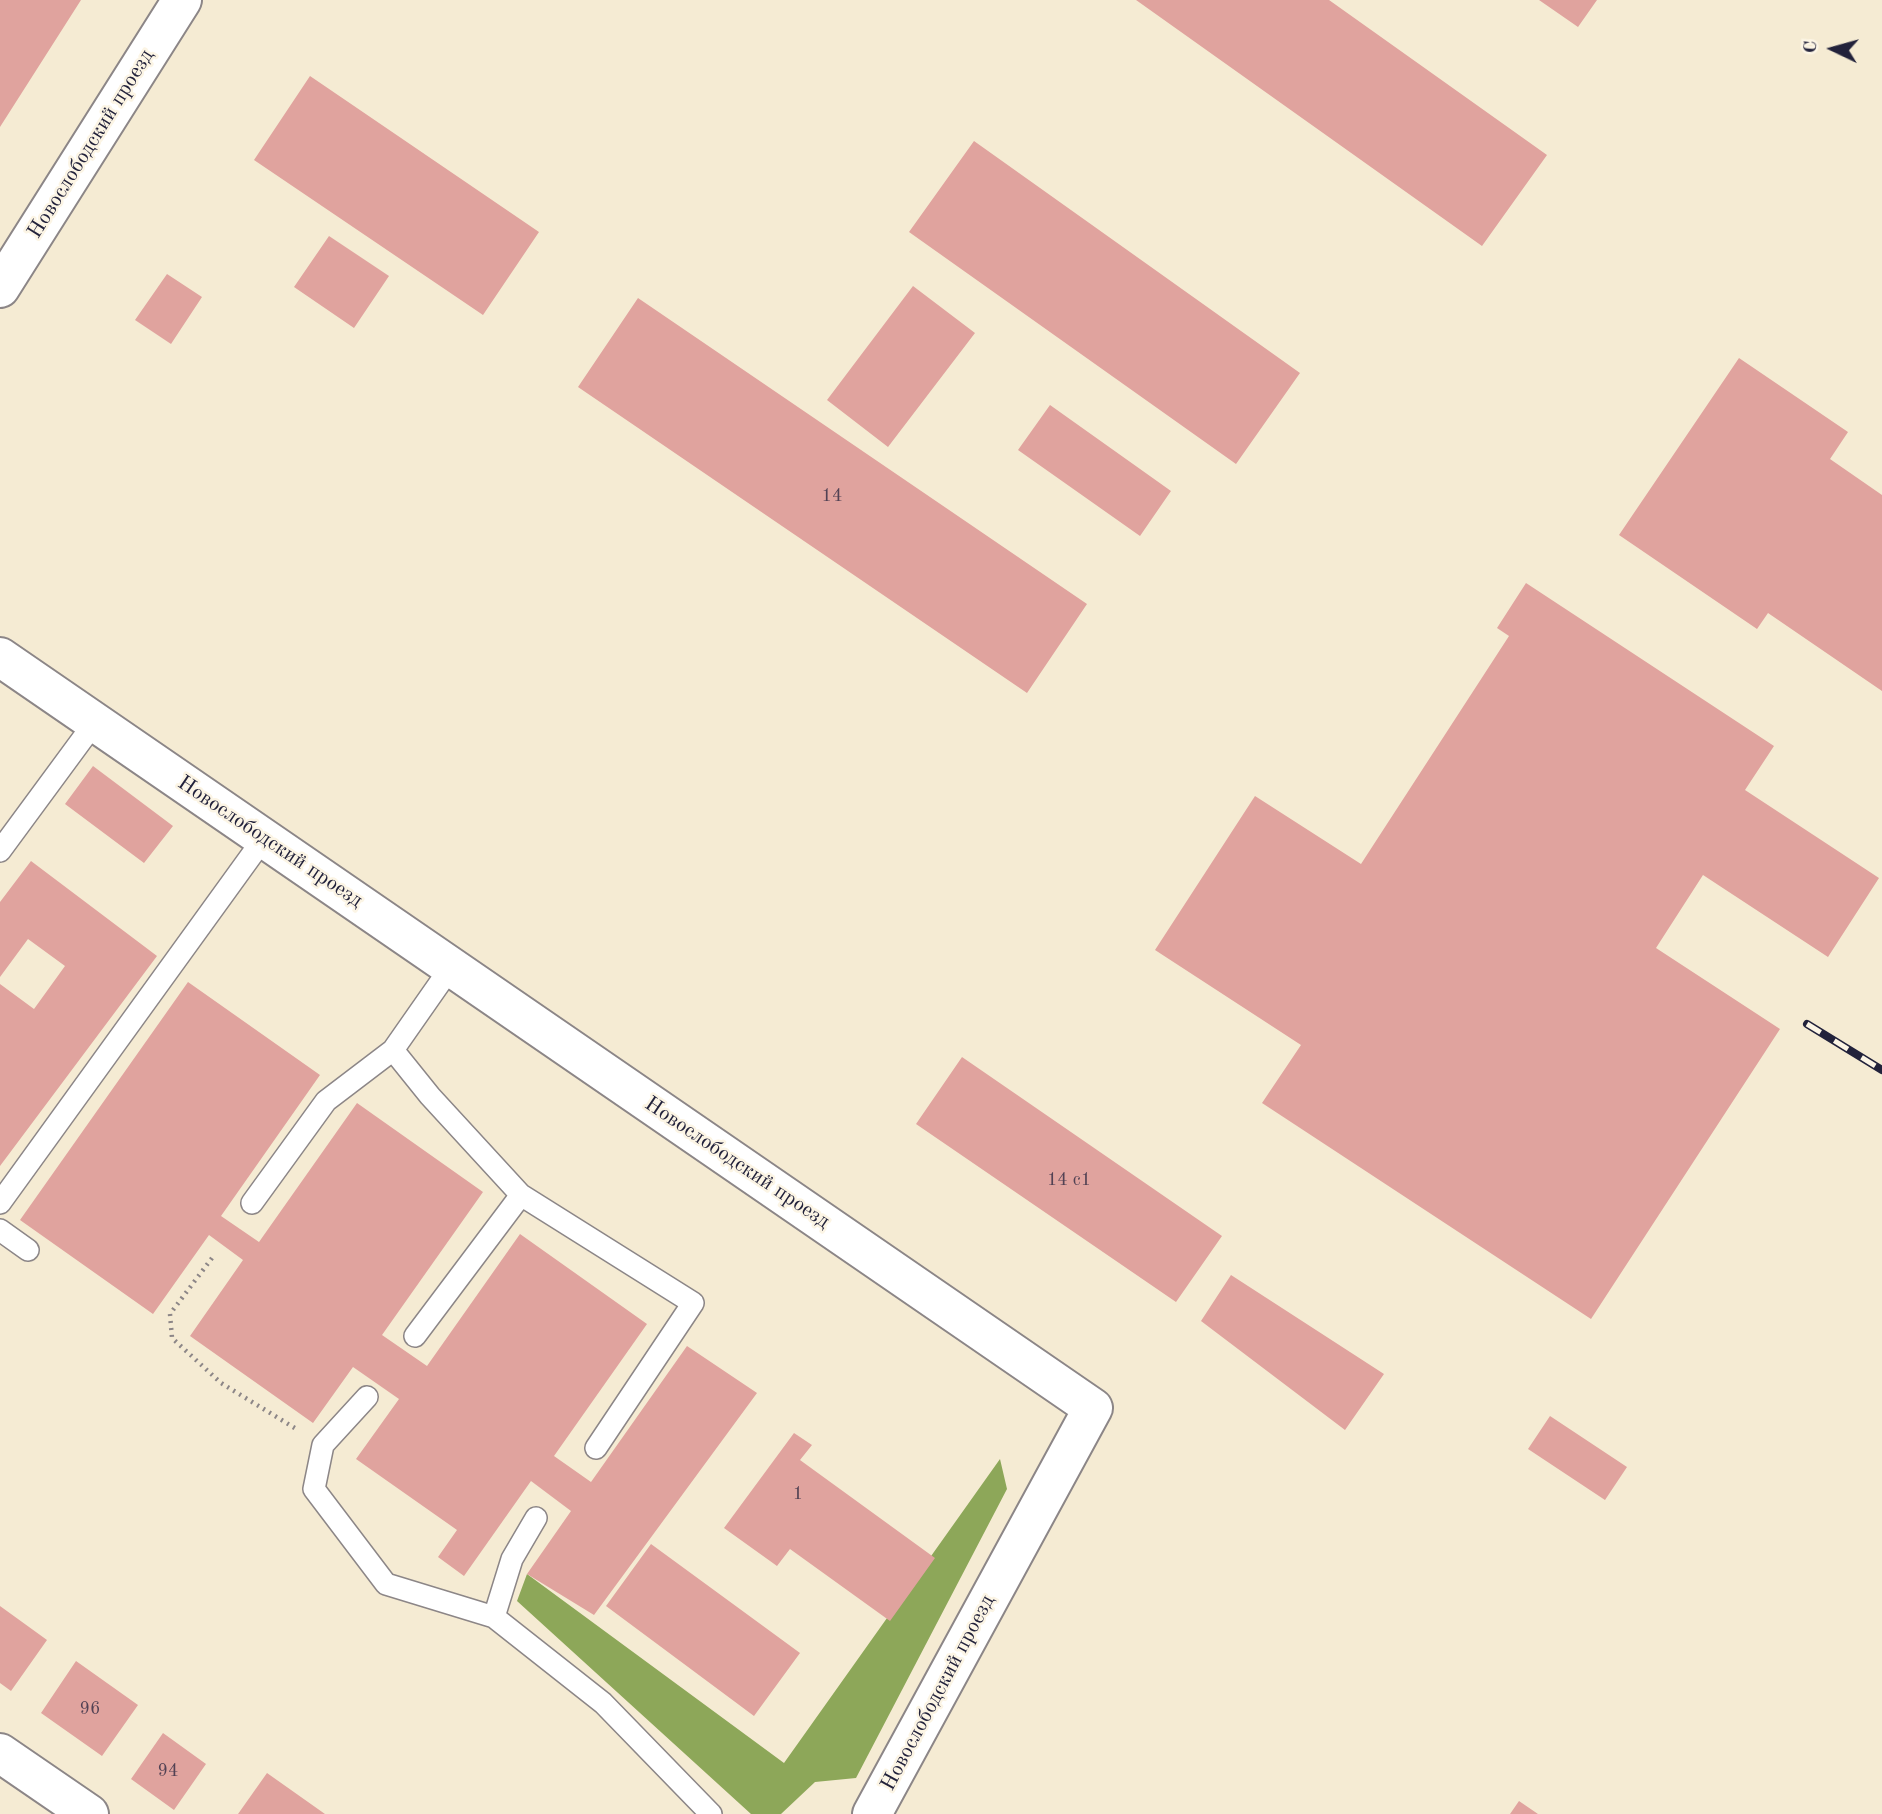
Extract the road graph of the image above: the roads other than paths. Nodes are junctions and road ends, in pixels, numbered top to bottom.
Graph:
1 (182, 0) edge
2 (0, 288) edge
3 (0, 657) edge
4 (95, 722) junction
5 (264, 838) junction
6 (0, 851) edge
7 (451, 967) junction
8 (393, 1050) junction
9 (521, 1195) junction
10 (0, 1203) edge
11 (252, 1203) dead end
12 (0, 1230) edge
13 (28, 1250) dead end
14 (415, 1336) dead end
15 (367, 1397) dead end
16 (596, 1448) dead end
17 (536, 1518) dead end
18 (494, 1617) junction
19 (0, 1753) edge
20 (89, 1814) edge
21 (711, 1814) edge
22 (872, 1814) edge

1 - 2 street, Новослободский проезд
3 - 4 street, Новослободский проезд
4 - 5 street, Новослободский проезд
4 - 6 lane
5 - 7 street, Новослободский проезд
5 - 10 lane
7 - 8 lane
7 - 22 street, Новослободский проезд
8 - 9 lane
8 - 11 lane
9 - 14 lane
9 - 16 lane
12 - 13 lane
15 - 18 lane
17 - 18 lane
18 - 21 lane
19 - 20 street

